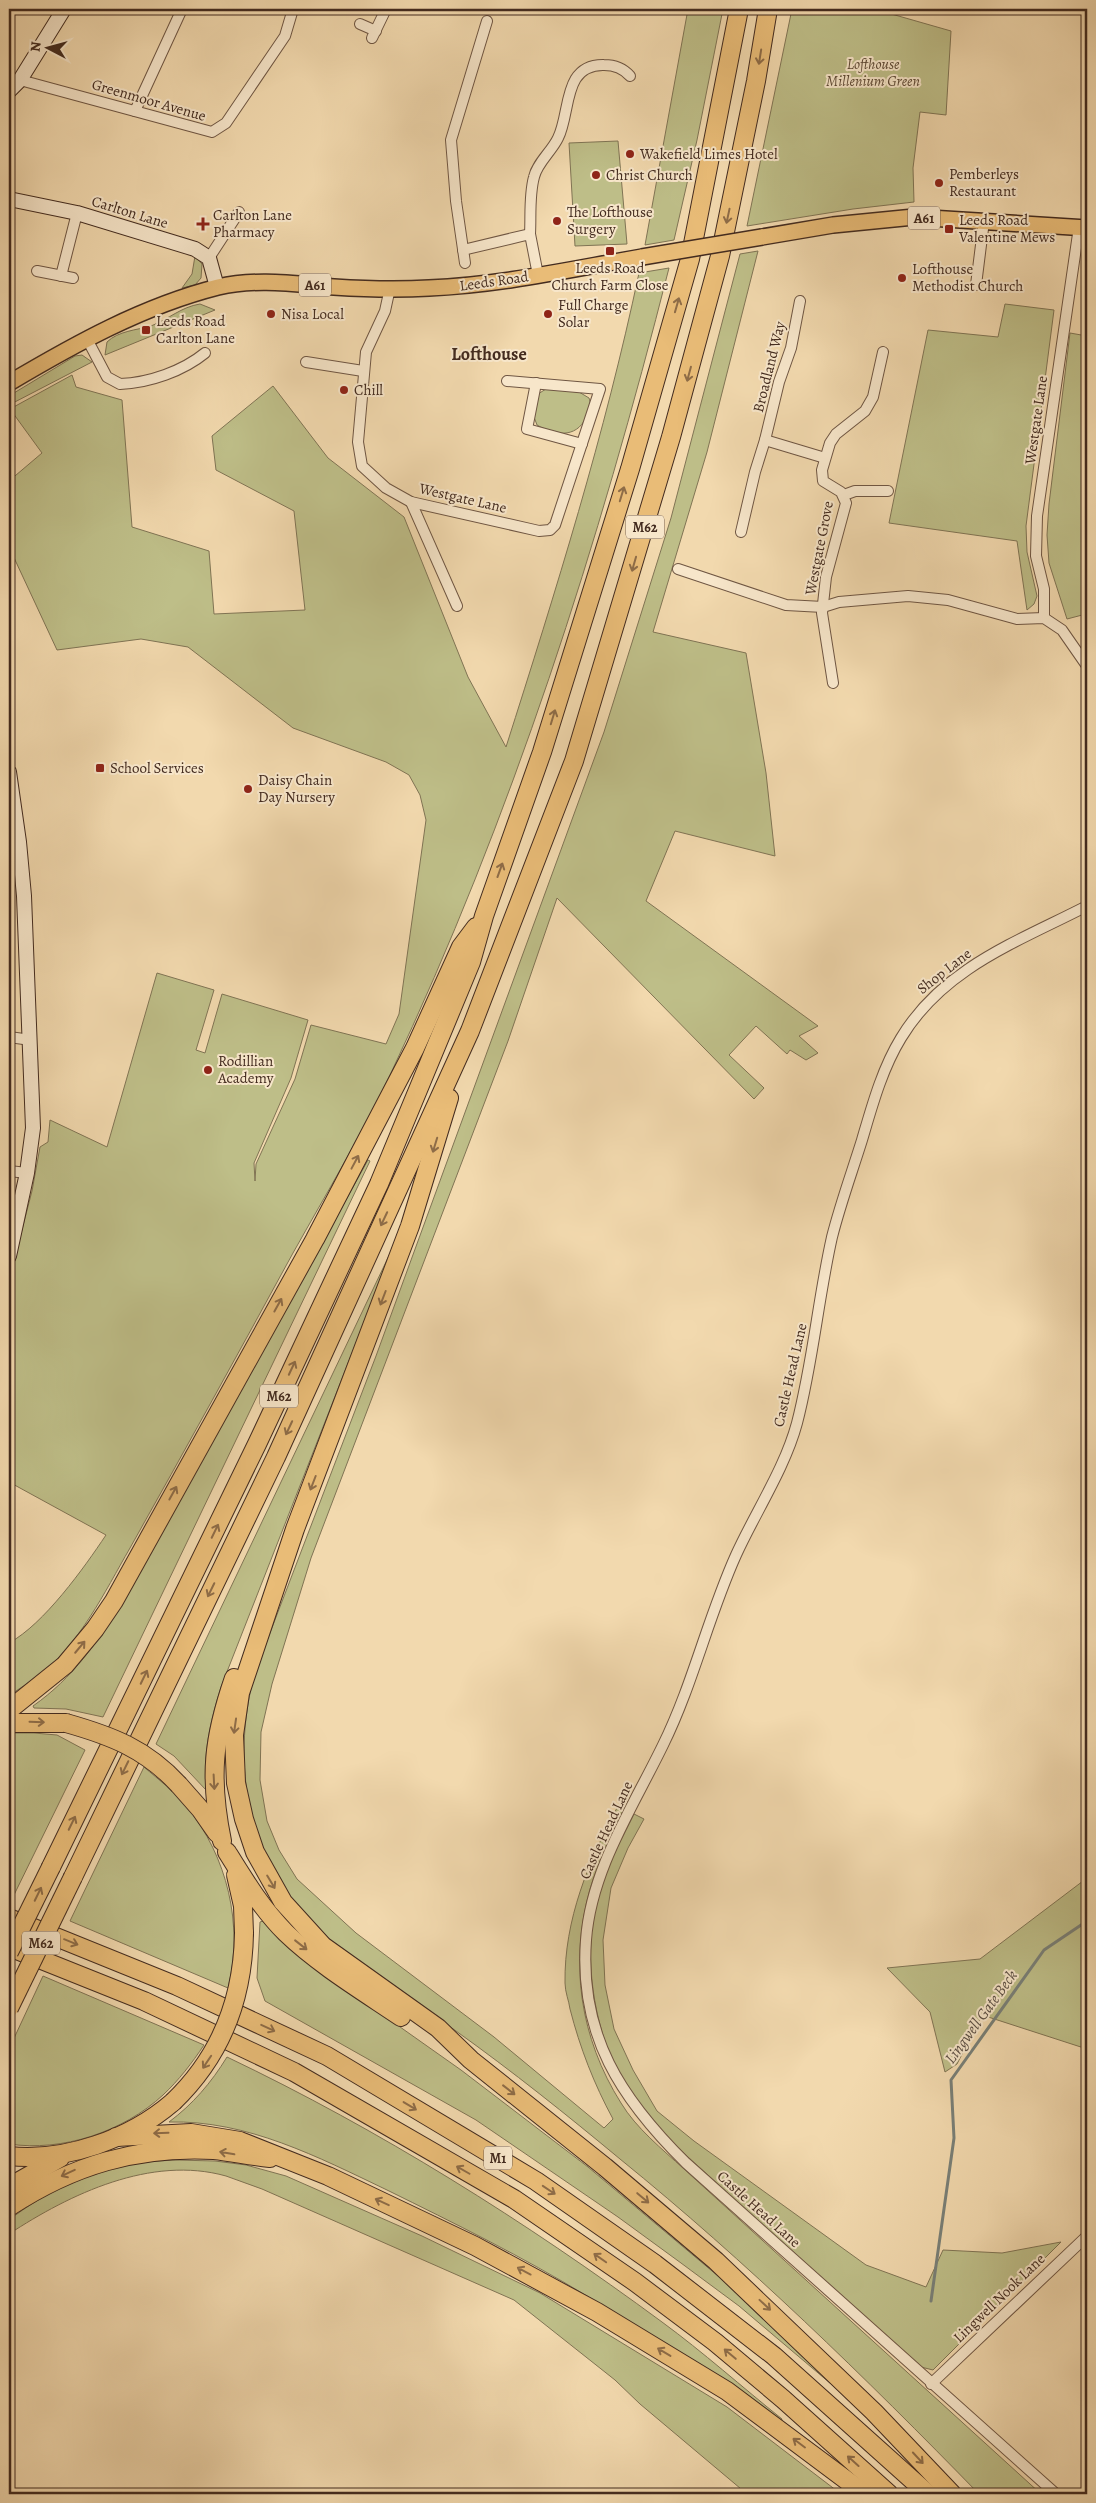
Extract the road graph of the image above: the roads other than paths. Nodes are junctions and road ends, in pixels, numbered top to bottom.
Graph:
1 (64, 9) edge
2 (182, 9) edge
3 (293, 9) edge
4 (386, 9) edge
5 (739, 9) edge
6 (768, 9) edge
7 (487, 21) dead end
8 (360, 24) dead end
9 (482, 37) junction
10 (494, 40) dead end
11 (630, 76) dead end
12 (20, 80) junction
13 (9, 91) edge
14 (135, 111) junction
15 (9, 199) edge
16 (239, 212) dead end
17 (77, 213) junction
18 (984, 221) junction
19 (1083, 228) edge
20 (530, 234) junction
21 (463, 250) junction
22 (209, 258) junction
23 (465, 263) dead end
24 (37, 272) dead end
25 (538, 275) junction
26 (61, 276) junction
27 (73, 278) dead end
28 (976, 285) dead end
29 (218, 287) junction
30 (390, 288) junction
31 (800, 301) dead end
32 (87, 339) junction
33 (883, 352) dead end
34 (205, 353) dead end
35 (306, 362) dead end
36 (363, 371) junction
37 (507, 381) dead end
38 (9, 383) edge
39 (536, 383) junction
40 (765, 440) junction
41 (582, 444) junction
42 (825, 458) junction
43 (888, 491) dead end
44 (844, 495) junction
45 (411, 502) junction
46 (742, 532) dead end
47 (678, 569) dead end
48 (458, 606) dead end
49 (823, 606) junction
50 (1044, 618) junction
51 (1087, 665) edge
52 (833, 683) dead end
53 (9, 772) edge
54 (1087, 906) edge
55 (484, 916) junction
56 (470, 1031) junction
57 (9, 1037) edge
58 (31, 1040) junction
59 (880, 1082) joint
60 (9, 1171) edge
61 (27, 1173) junction
62 (9, 1256) edge
63 (295, 1529) junction
64 (46, 1681) junction
65 (9, 1701) edge
66 (9, 1710) edge
67 (9, 1723) edge
68 (225, 1847) junction
69 (9, 1918) edge
70 (9, 1947) edge
71 (9, 1952) edge
72 (9, 2008) edge
73 (471, 2060) junction
74 (116, 2137) junction
75 (69, 2153) junction
76 (9, 2156) edge
77 (293, 2161) junction
78 (9, 2187) edge
79 (9, 2207) edge
80 (1087, 2236) edge
81 (931, 2384) junction
82 (865, 2494) edge
83 (889, 2494) edge
84 (928, 2494) edge
85 (952, 2494) edge
86 (1056, 2494) edge

1 - 12 main road
2 - 14 street
3 - 14 street, Greenmoor Avenue
4 - 8 street
55 -> 5 highway, M62
6 -> 56 highway, M62
7 - 9 street
9 - 10 street
9 - 21 street
11 - 20 street
12 - 13 main road
12 - 14 street, Greenmoor Avenue
15 - 17 main road, Carlton Lane
16 - 22 street
17 - 22 main road, Carlton Lane
17 - 26 street
18 - 19 main road, Leeds Road / A61
18 - 25 main road, Leeds Road / A61, bridge
18 - 28 street
19 - 50 street, Westgate Lane
20 - 21 street
20 - 25 street
21 - 23 street
22 - 29 main road
24 - 26 street
25 - 30 main road, Leeds Road / A61
26 - 27 street
29 - 30 main road, Leeds Road / A61
29 - 32 main road, Leeds Road / A61
30 - 36 street
31 - 40 street, Broadland Way
32 - 34 street
32 - 38 main road, Leeds Road / A61
33 - 42 street, Westgate Grove
35 - 36 street
36 - 45 street, Westgate Lane
37 - 39 street
39 - 41 street
39 - 41 street
40 - 42 street
40 - 46 street, Broadland Way
41 - 45 street, Westgate Lane
42 - 44 street, Westgate Grove
43 - 44 street, Westgate Grove
44 - 49 street, Westgate Grove
45 - 48 street
47 - 49 street
49 - 50 street
49 - 52 street, Westgate Grove
50 - 51 street
53 - 58 main road
54 - 59 street, Shop Lane
64 -> 55 highway
71 -> 55 highway, M62, bridge
56 -> 63 highway, M62
56 -> 72 highway, M62, bridge
57 - 58 street
58 - 61 main road
59 - 81 street, Castle Head Lane
60 - 61 street
61 - 62 main road
63 -> 68 highway
63 -> 73 highway
64 - 65 highway
64 - 66 highway
67 -> 68 highway, bridge
68 -> 73 highway
68 -> 74 highway, bridge
69 -> 84 highway, M1
83 -> 70 highway, M1
73 -> 85 highway
74 - 75 highway
77 -> 74 highway
75 - 76 highway
75 - 78 highway
77 -> 79 highway
82 -> 77 highway
80 - 81 street, Lingwell Nook Lane
81 - 86 street, Castle Head Lane

